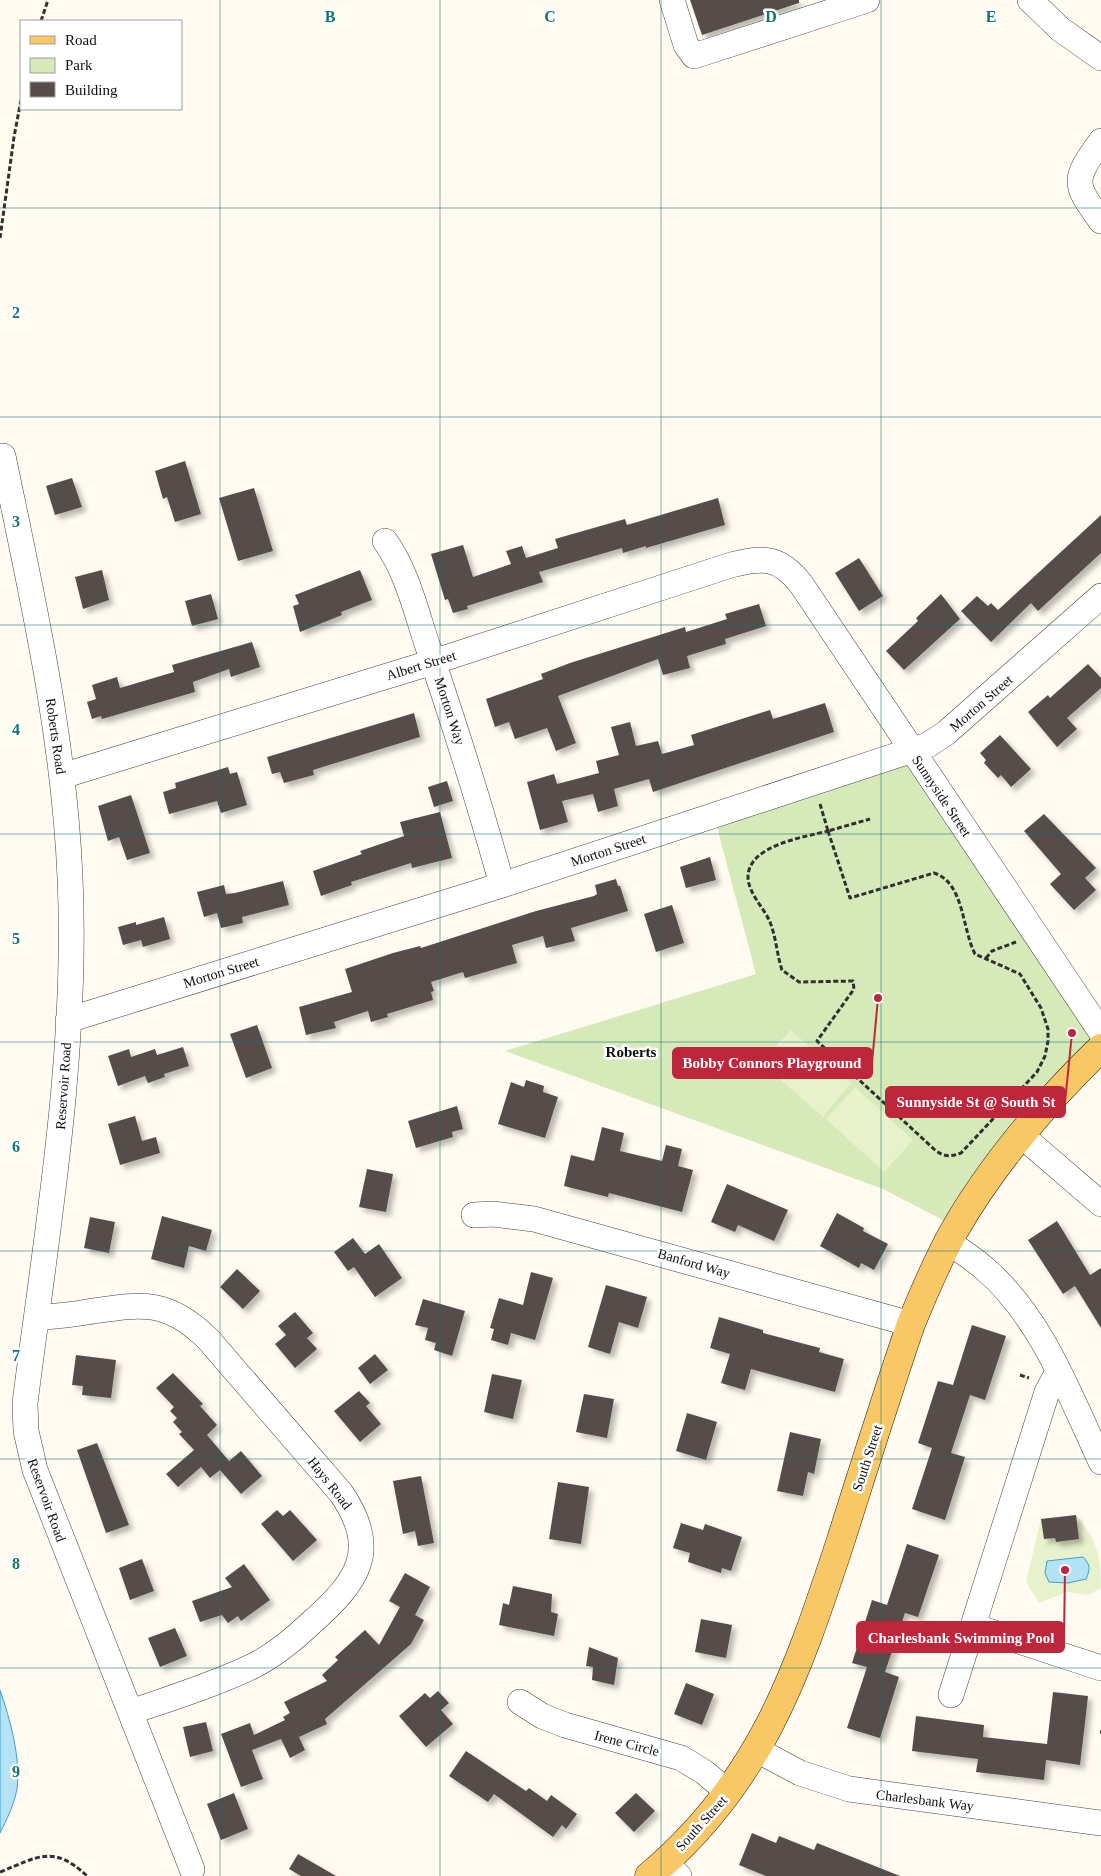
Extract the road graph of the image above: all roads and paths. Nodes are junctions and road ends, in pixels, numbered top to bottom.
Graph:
1 (48, 0) edge
2 (672, 0) edge
3 (867, 0) edge
4 (1030, 0) edge
5 (41, 20) edge
6 (1101, 58) edge
7 (20, 106) edge
8 (1101, 141) edge
9 (1101, 221) edge
10 (0, 238) edge
11 (3, 456) dead end
12 (385, 541) dead end
13 (780, 564) joint
14 (1101, 596) edge
15 (433, 662) junction
16 (911, 751) junction
17 (62, 776) junction
18 (819, 801) dead end
19 (870, 819) dead end
20 (828, 831) junction
21 (502, 885) junction
22 (1021, 940) dead end
23 (986, 958) junction
24 (68, 1020) junction
25 (1101, 1032) edge
26 (1101, 1048) edge
27 (1022, 1136) junction
28 (1101, 1204) edge
29 (474, 1215) dead end
30 (948, 1242) junction
31 (38, 1318) junction
32 (911, 1324) junction
33 (1058, 1372) junction
34 (1101, 1461) edge
35 (973, 1626) junction
36 (1101, 1668) edge
37 (951, 1695) dead end
38 (520, 1702) dead end
39 (131, 1712) junction
40 (757, 1750) junction
41 (728, 1792) junction
42 (1100, 1819) edge
43 (192, 1869) dead end
44 (0, 1872) edge
45 (664, 1872) edge
46 (87, 1876) edge

1 - 5 path
2 - 3 street
4 - 6 street
7 - 10 path
8 - 9 street
11 - 17 street, Roberts Road
12 - 15 street, Morton Way
13 - 15 street, Albert Street
13 - 16 street, Sunnyside Street
14 - 16 street, Morton Street
15 - 17 street, Albert Street
15 - 21 street, Morton Way
16 - 21 street, Morton Street
16 - 25 street, Sunnyside Street
17 - 24 street, Roberts Road
18 - 20 path
19 - 20 path
20 - 23 path
20 - 23 path
21 - 24 street, Morton Street
22 - 23 path
24 - 31 street, Reservoir Road
26 - 27 main road, South Street
27 - 28 street
27 - 30 main road, South Street
29 - 32 street, Banford Way
30 - 32 main road, South Street
30 - 33 street
31 - 39 street, Reservoir Road
31 - 39 street, Hays Road
32 - 40 main road, South Street
33 - 34 street
33 - 35 street
35 - 36 street
35 - 37 street
38 - 41 street, Irene Circle
39 - 43 street, Reservoir Road
40 - 41 main road, South Street
40 - 42 street, Charlesbank Way
41 - 45 main road, South Street
44 - 46 path

